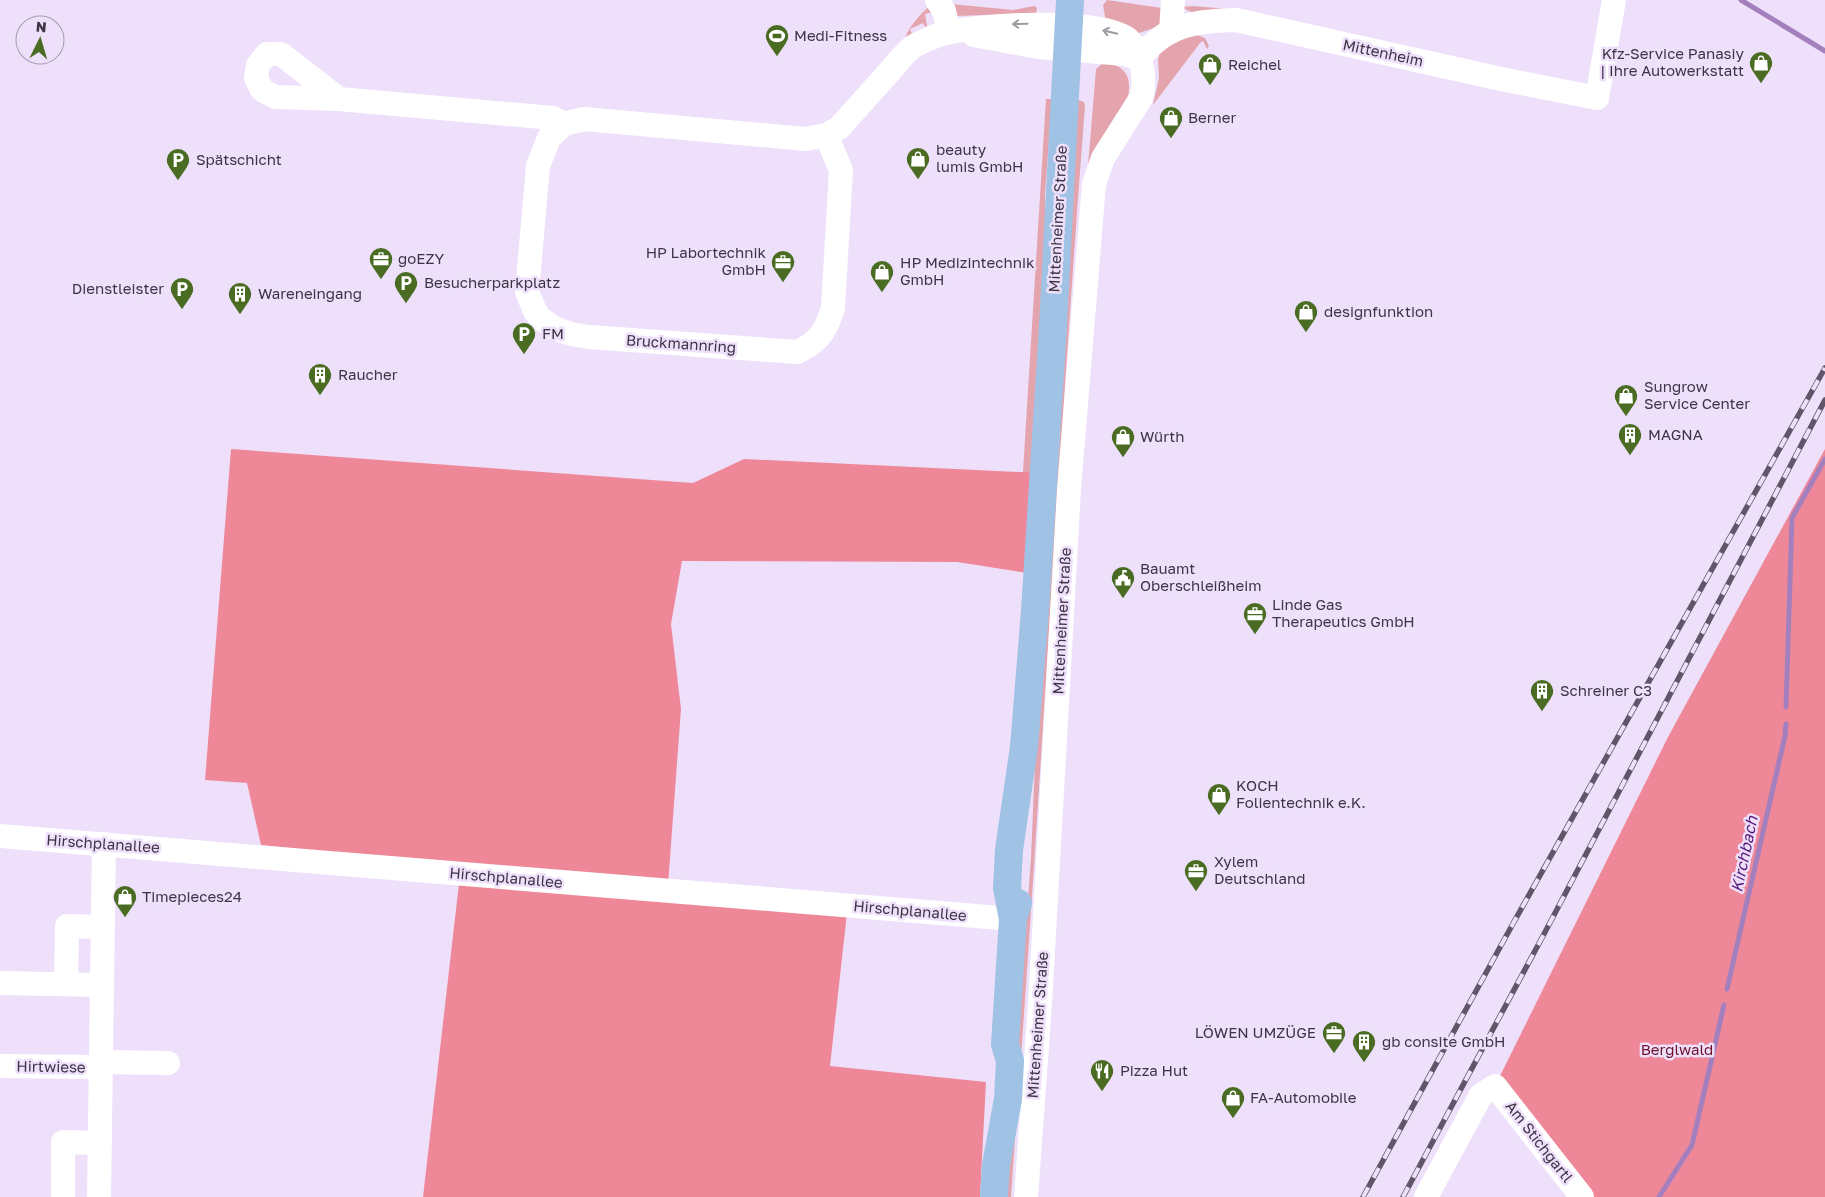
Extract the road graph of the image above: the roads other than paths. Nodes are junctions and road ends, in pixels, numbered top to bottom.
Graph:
1 (920, 0) edge
2 (930, 0) edge
3 (937, 0) edge
4 (1070, 0) edge
5 (1173, 0) edge
6 (1614, 0) edge
7 (952, 32) junction
8 (1171, 32) junction
9 (1068, 38) junction
10 (1139, 59) junction
11 (1620, 67) dead end
12 (1597, 98) junction
13 (339, 99) dead end
14 (564, 124) junction
15 (826, 135) junction
16 (0, 836) edge
17 (104, 844) junction
18 (1013, 919) junction
19 (103, 927) junction
20 (0, 983) edge
21 (66, 984) junction
22 (102, 985) junction
23 (168, 1063) dead end
24 (101, 1065) junction
25 (0, 1066) edge
26 (100, 1142) junction
27 (63, 1197) edge
28 (100, 1197) edge
29 (994, 1197) edge
30 (1026, 1197) edge
31 (1426, 1197) edge
32 (1582, 1197) edge

1 - 2 street
3 - 7 street
4 - 9 main road
5 - 8 street
6 - 12 street
7 - 9 street
7 - 15 street
8 - 10 street, Mittenheim
8 - 12 street, Mittenheim
9 - 10 street
9 - 18 main road, Mittenheimer Straße
10 - 30 street, Mittenheimer Straße
11 - 12 street
13 - 14 street
14 - 15 street
14 - 15 street, Bruckmannring
16 - 17 street, Hirschplanallee
17 - 18 street, Hirschplanallee
17 - 19 street, Hirtwiese
18 - 29 main road, Mittenheimer Straße
19 - 21 street
19 - 22 street, Hirtwiese
20 - 21 street
21 - 22 street
22 - 24 street, Hirtwiese
23 - 24 street, Hirtwiese
24 - 25 street, Hirtwiese
24 - 26 street, Hirtwiese
26 - 27 street
26 - 28 street, Hirtwiese
31 - 32 street, Am Stichgartl

